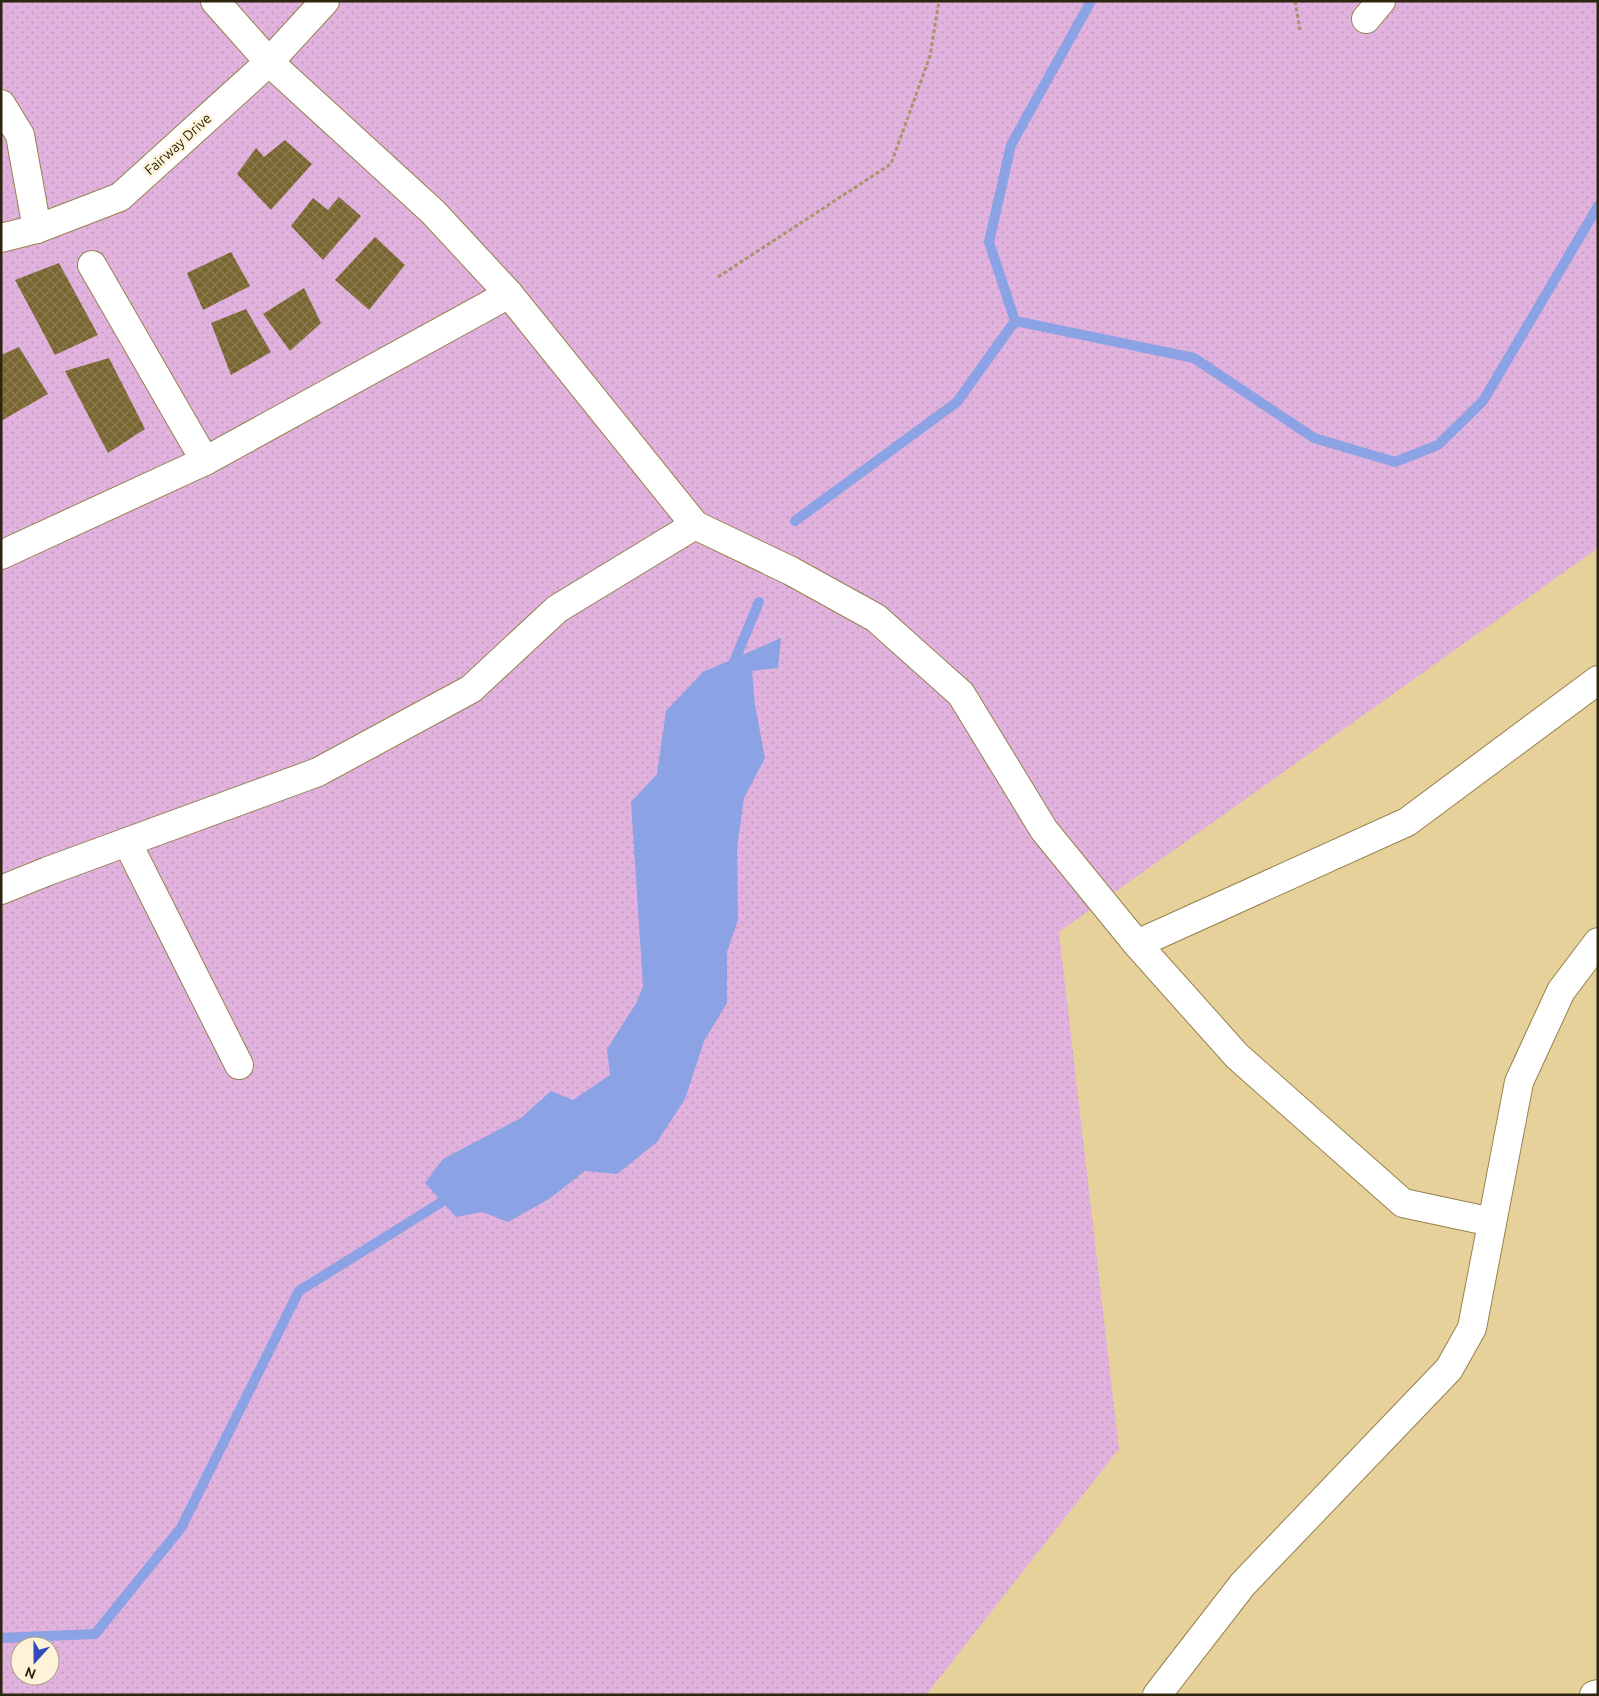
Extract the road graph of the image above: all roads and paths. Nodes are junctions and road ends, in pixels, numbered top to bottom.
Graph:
1 (215, 1) edge
2 (325, 1) edge
3 (939, 1) edge
4 (1295, 1) edge
5 (1300, 30) dead end
6 (269, 62) junction
7 (1, 104) edge
8 (37, 229) junction
9 (1, 238) edge
10 (92, 265) dead end
11 (718, 277) dead end
12 (510, 294) junction
13 (205, 461) junction
14 (695, 524) junction
15 (1, 555) edge
16 (1598, 680) edge
17 (127, 842) junction
18 (1, 890) edge
19 (1598, 942) edge
20 (1137, 944) junction
21 (239, 1065) dead end
22 (1492, 1222) junction
23 (1156, 1695) edge

1 - 6 street
2 - 6 street, Fairway Drive
3 - 11 path
4 - 5 path
6 - 8 street, Fairway Drive
6 - 12 street
7 - 8 street
8 - 9 street, Fairway Drive
10 - 13 street
12 - 13 street
12 - 14 street
13 - 15 street
14 - 17 street
14 - 20 street
16 - 20 street
17 - 18 street
17 - 21 street
19 - 22 street
20 - 22 street
22 - 23 street

